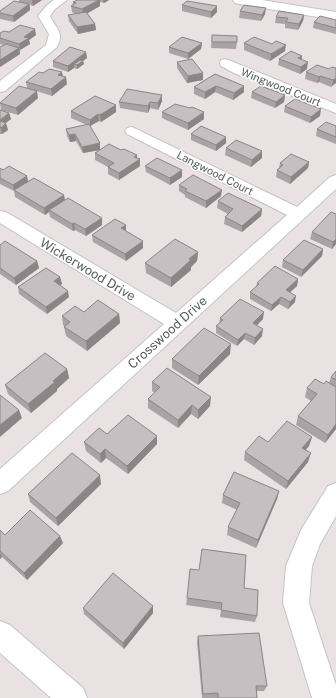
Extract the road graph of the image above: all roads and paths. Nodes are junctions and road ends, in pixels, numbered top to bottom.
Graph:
1 (61, 0) edge
2 (239, 0) edge
3 (336, 16) edge
4 (226, 63) dead end
5 (0, 88) edge
6 (336, 109) edge
7 (132, 131) dead end
8 (336, 180) edge
9 (298, 214) junction
10 (0, 216) edge
11 (177, 323) junction
12 (0, 484) edge
13 (336, 494) edge
14 (0, 635) edge
15 (73, 698) edge
16 (326, 698) edge

1 - 5 street
2 - 3 street
4 - 6 street, Wingwood Court
7 - 9 street, Langwood Court
8 - 9 street, Crosswood Drive
9 - 11 street, Crosswood Drive
10 - 11 street, Wickerwood Drive
11 - 12 street, Crosswood Drive
13 - 16 street
14 - 15 street

